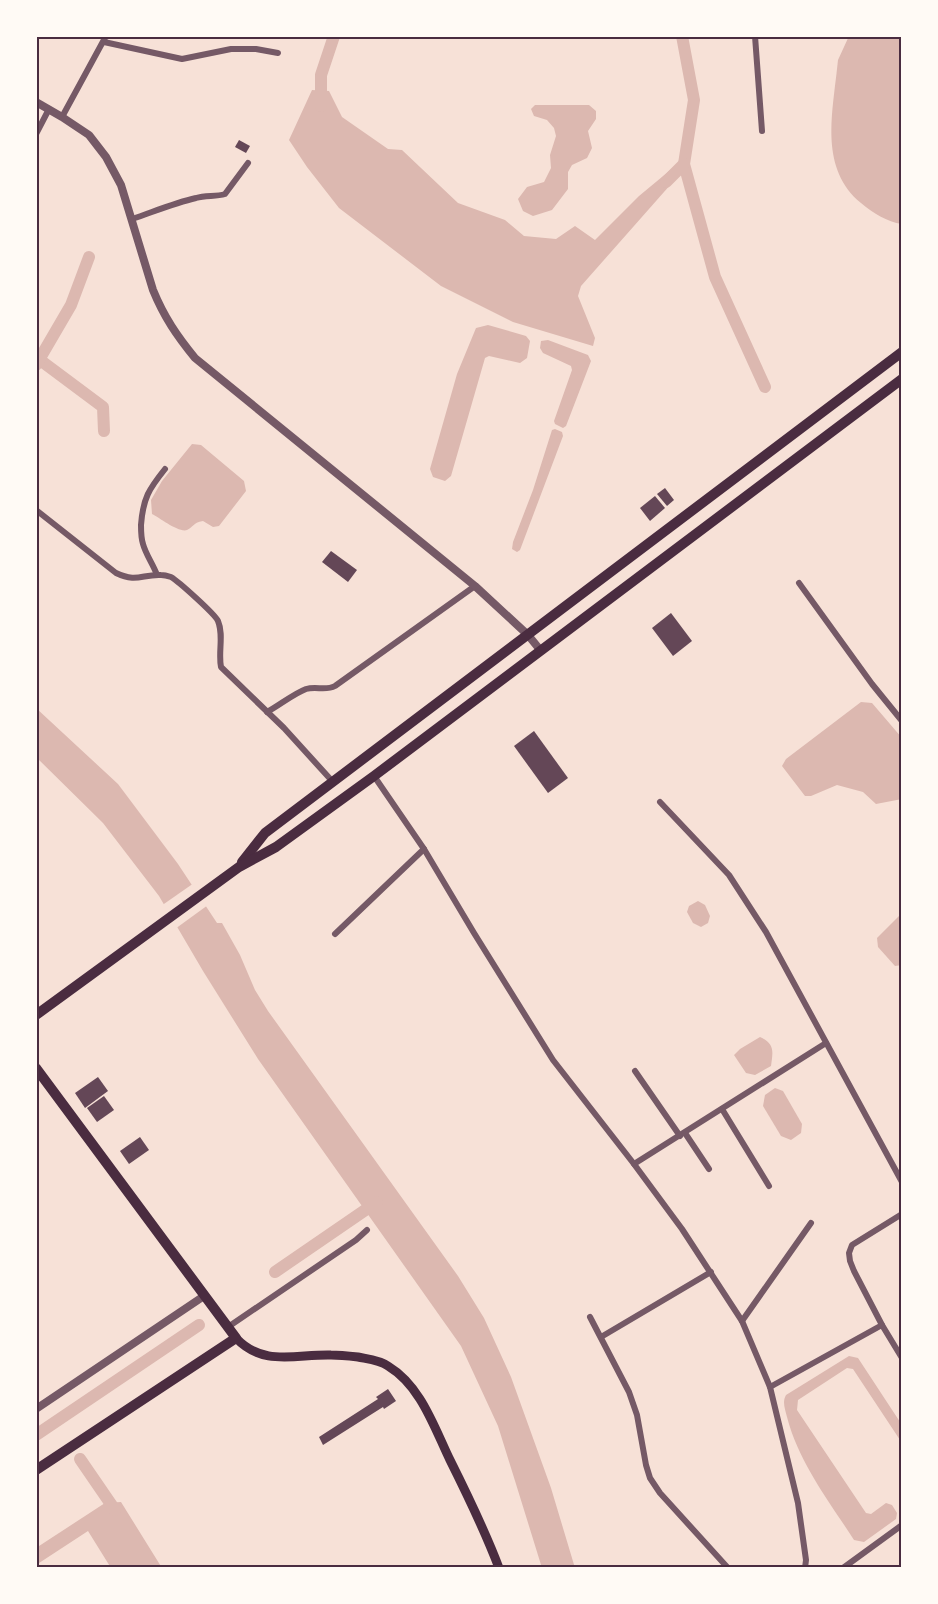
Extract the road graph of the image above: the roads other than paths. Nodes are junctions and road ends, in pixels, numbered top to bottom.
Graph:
1 (755, 36) edge
2 (105, 39) edge
3 (278, 53) dead end
4 (36, 102) edge
5 (49, 109) junction
6 (62, 117) junction
7 (762, 131) dead end
8 (36, 134) edge
9 (248, 163) dead end
10 (132, 219) junction
11 (902, 352) edge
12 (902, 379) edge
13 (165, 469) dead end
14 (36, 510) edge
15 (157, 575) junction
16 (799, 583) dead end
17 (476, 586) junction
18 (528, 635) junction
19 (541, 651) junction
20 (267, 712) junction
21 (902, 721) edge
22 (374, 777) junction
23 (333, 782) junction
24 (660, 802) dead end
25 (424, 849) junction
26 (238, 867) junction
27 (335, 934) dead end
28 (36, 1015) edge
29 (826, 1043) junction
30 (36, 1068) edge
31 (635, 1071) dead end
32 (722, 1109) junction
33 (682, 1134) junction
34 (634, 1164) junction
35 (709, 1169) dead end
36 (902, 1182) edge
37 (769, 1186) dead end
38 (902, 1214) edge
39 (811, 1223) dead end
40 (368, 1230) dead end
41 (711, 1272) junction
42 (204, 1296) junction
43 (590, 1317) dead end
44 (742, 1321) junction
45 (882, 1325) junction
46 (228, 1327) junction
47 (601, 1337) junction
48 (236, 1338) junction
49 (902, 1358) edge
50 (770, 1387) junction
51 (36, 1409) edge
52 (36, 1470) edge
53 (902, 1525) edge
54 (500, 1568) edge
55 (728, 1568) edge
56 (805, 1568) edge
57 (843, 1568) edge

1 - 7 street
2 - 3 street
2 - 6 street
4 - 5 street
5 - 6 street
5 - 8 street
6 - 10 street
9 - 10 street
10 - 17 street
11 - 18 main road
12 - 19 main road
13 - 15 street
14 - 15 street
15 - 20 street
16 - 21 street
17 - 18 street
17 - 20 street
18 - 19 street
18 - 23 main road
19 - 22 main road
20 - 23 street
22 - 25 street
22 - 26 main road
23 - 26 main road
24 - 29 street
25 - 27 street
25 - 34 street
26 - 28 main road
29 - 32 street
29 - 36 street
30 - 42 main road
31 - 33 street
32 - 33 street
32 - 37 street
33 - 34 street
33 - 35 street
34 - 41 street
38 - 45 street
39 - 44 street
40 - 46 street
41 - 44 street
41 - 47 street
42 - 46 main road
42 - 51 street
43 - 47 street
44 - 50 street
45 - 49 street
45 - 50 street
46 - 48 main road
47 - 55 street
48 - 52 main road
48 - 54 main road
50 - 56 street
53 - 57 street

